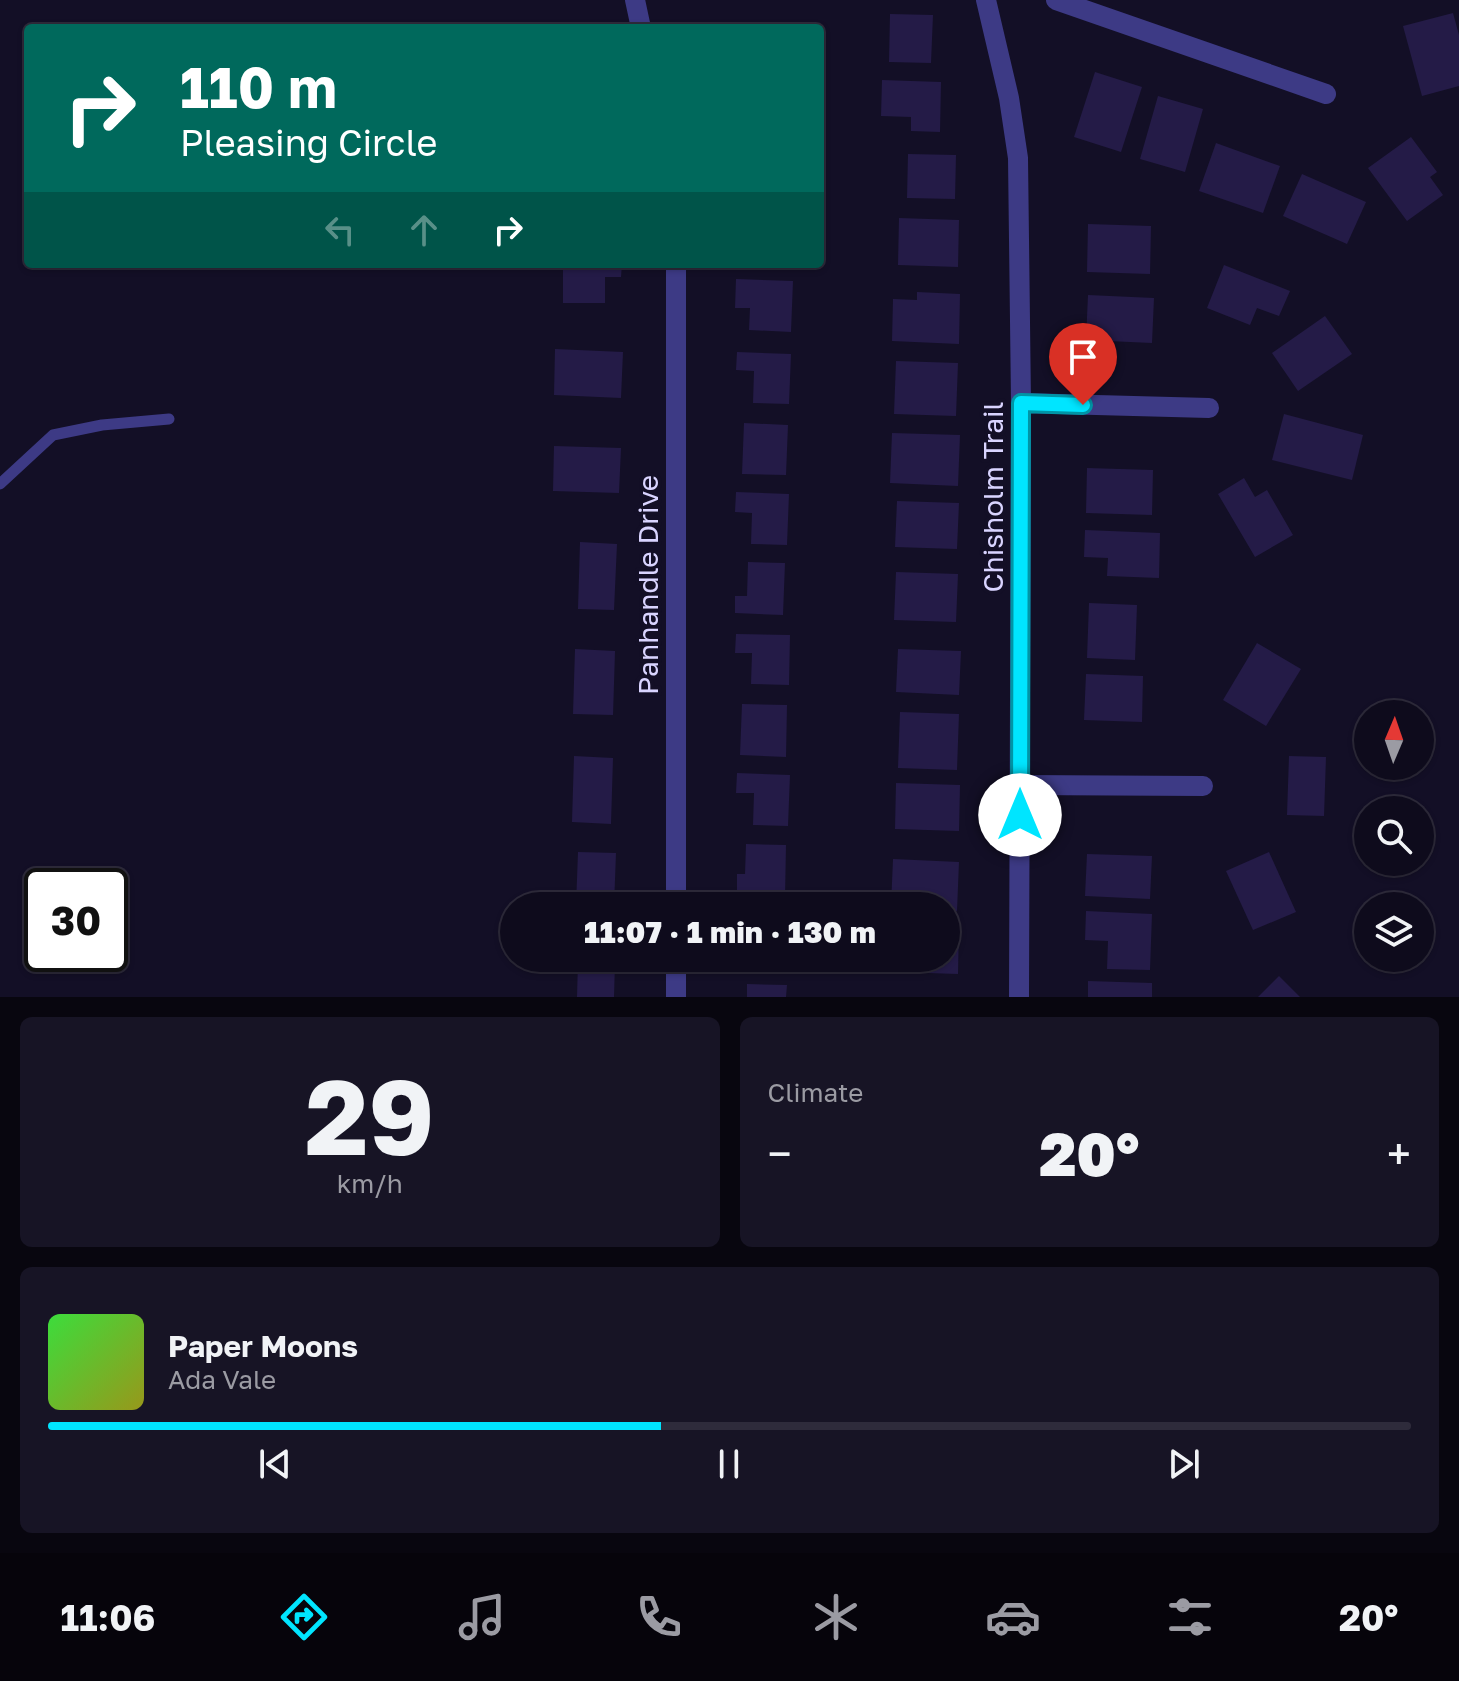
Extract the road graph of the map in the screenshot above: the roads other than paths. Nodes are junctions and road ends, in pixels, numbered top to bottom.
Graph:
1 (635, 0) edge
2 (986, 0) edge
3 (1056, 0) edge
4 (640, 24) edge
5 (1326, 94) dead end
6 (676, 268) edge
7 (1021, 403) junction
8 (1209, 408) dead end
9 (169, 419) dead end
10 (0, 484) edge
11 (1020, 785) junction
12 (1203, 786) dead end
13 (676, 892) edge
14 (676, 972) edge
15 (676, 997) edge
16 (1019, 997) edge

1 - 4 street
2 - 7 street, Chisholm Trail
3 - 5 street
6 - 13 street, Panhandle Drive
7 - 8 street
7 - 11 street, Chisholm Trail
9 - 10 lane
11 - 12 street
11 - 16 street, Chisholm Trail
14 - 15 street

